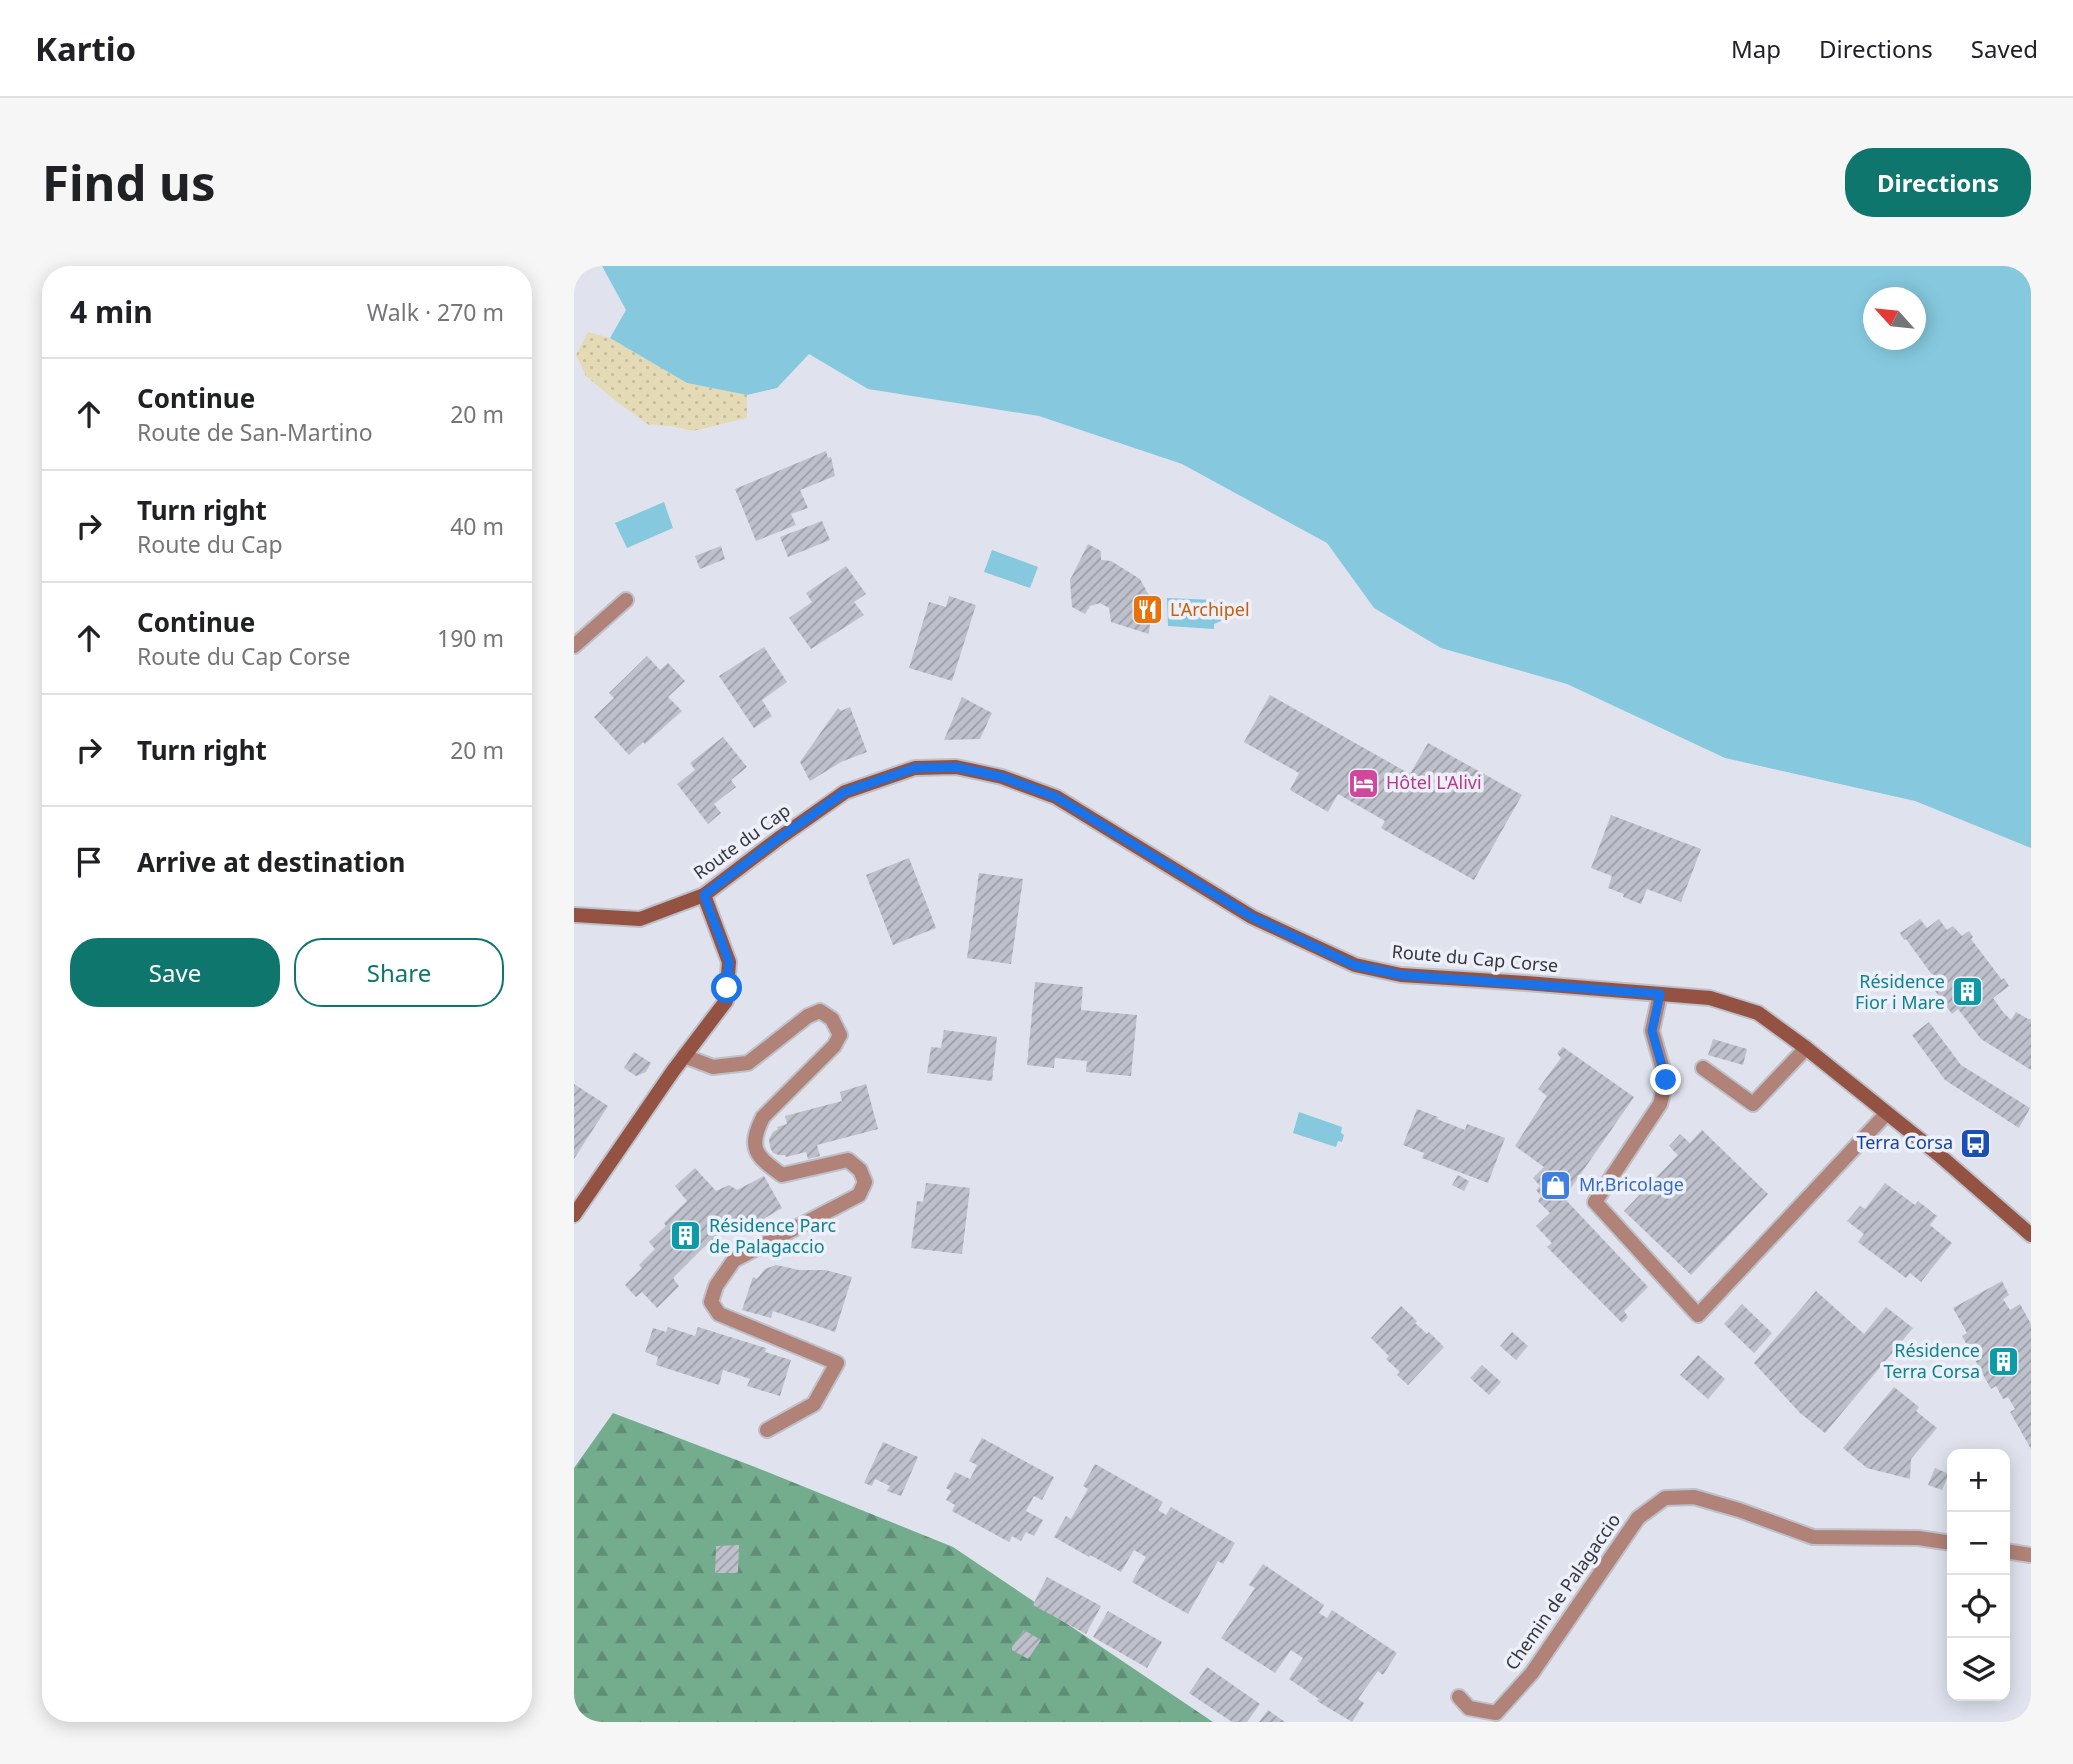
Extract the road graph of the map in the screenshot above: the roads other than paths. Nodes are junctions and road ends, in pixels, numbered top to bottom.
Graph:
1 (626, 600) dead end
2 (574, 646) edge
3 (845, 792) joint
4 (704, 895) junction
5 (574, 915) edge
6 (1660, 994) junction
7 (1806, 1048) junction
8 (684, 1056) junction
9 (1703, 1068) dead end
10 (1887, 1113) junction
11 (574, 1215) edge
12 (2031, 1234) edge
13 (767, 1430) dead end
14 (1947, 1542) edge
15 (2010, 1552) edge
16 (2031, 1555) edge
17 (1460, 1697) dead end

1 - 2 street
3 - 4 main road, Route du Cap
3 - 6 main road, Route du Cap Corse
4 - 5 main road, Route du Cap
4 - 8 main road
6 - 7 main road, Route du Cap Corse
6 - 10 street
7 - 9 street
7 - 10 main road, Route du Cap Corse
8 - 11 main road
8 - 13 street
10 - 12 main road, Route du Cap Corse
14 - 17 street, Chemin de Palagaccio
15 - 16 street

